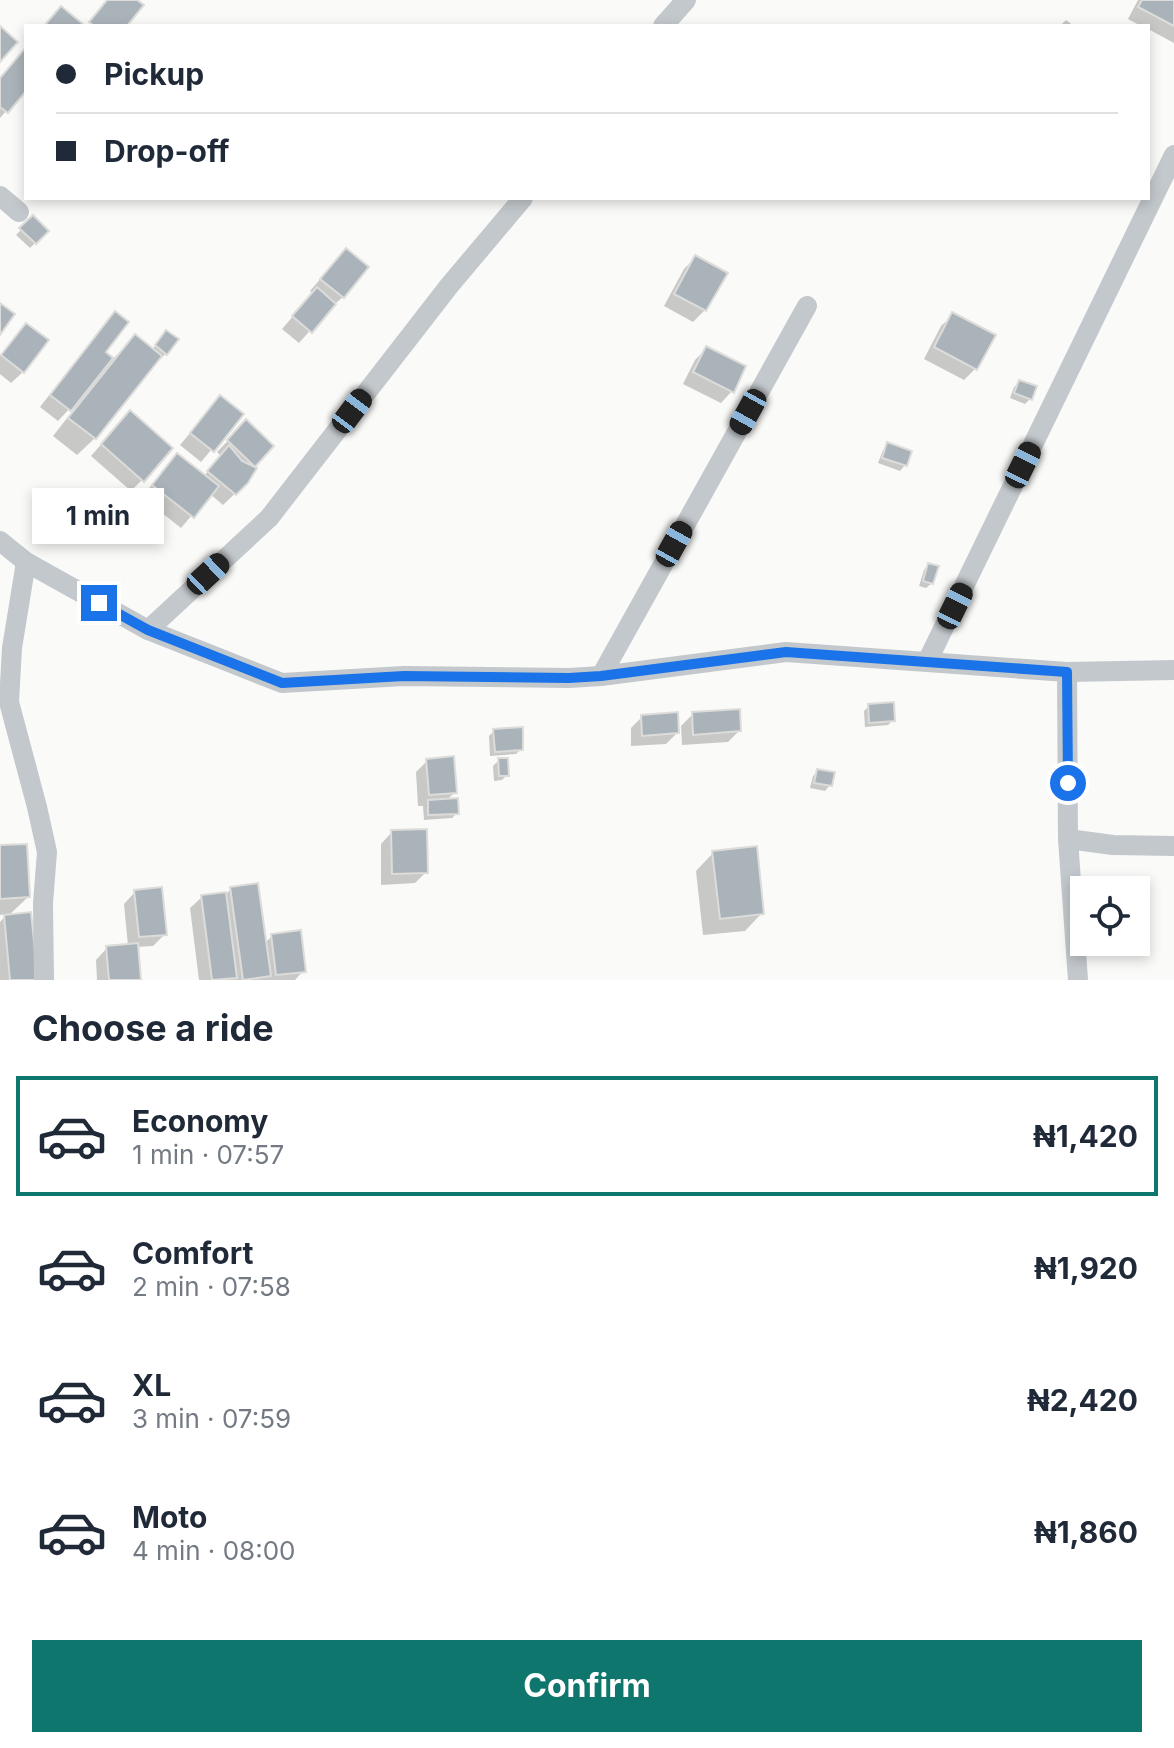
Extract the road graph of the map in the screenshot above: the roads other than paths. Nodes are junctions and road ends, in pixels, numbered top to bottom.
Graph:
1 (686, 0) edge
2 (665, 24) edge
3 (1174, 155) edge
4 (0, 196) edge
5 (521, 200) edge
6 (19, 212) dead end
7 (807, 306) dead end
8 (0, 541) edge
9 (26, 562) junction
10 (148, 630) junction
11 (927, 662) junction
12 (1174, 670) edge
13 (1067, 672) junction
14 (601, 676) junction
15 (1068, 839) junction
16 (1174, 846) edge
17 (44, 980) edge
18 (1078, 980) edge

1 - 2 street
3 - 11 street
4 - 6 street
5 - 10 street
7 - 14 street
8 - 9 street
9 - 10 street
9 - 17 street
10 - 14 street
11 - 13 street
11 - 14 street
12 - 13 street
13 - 15 street
15 - 16 street
15 - 18 street

